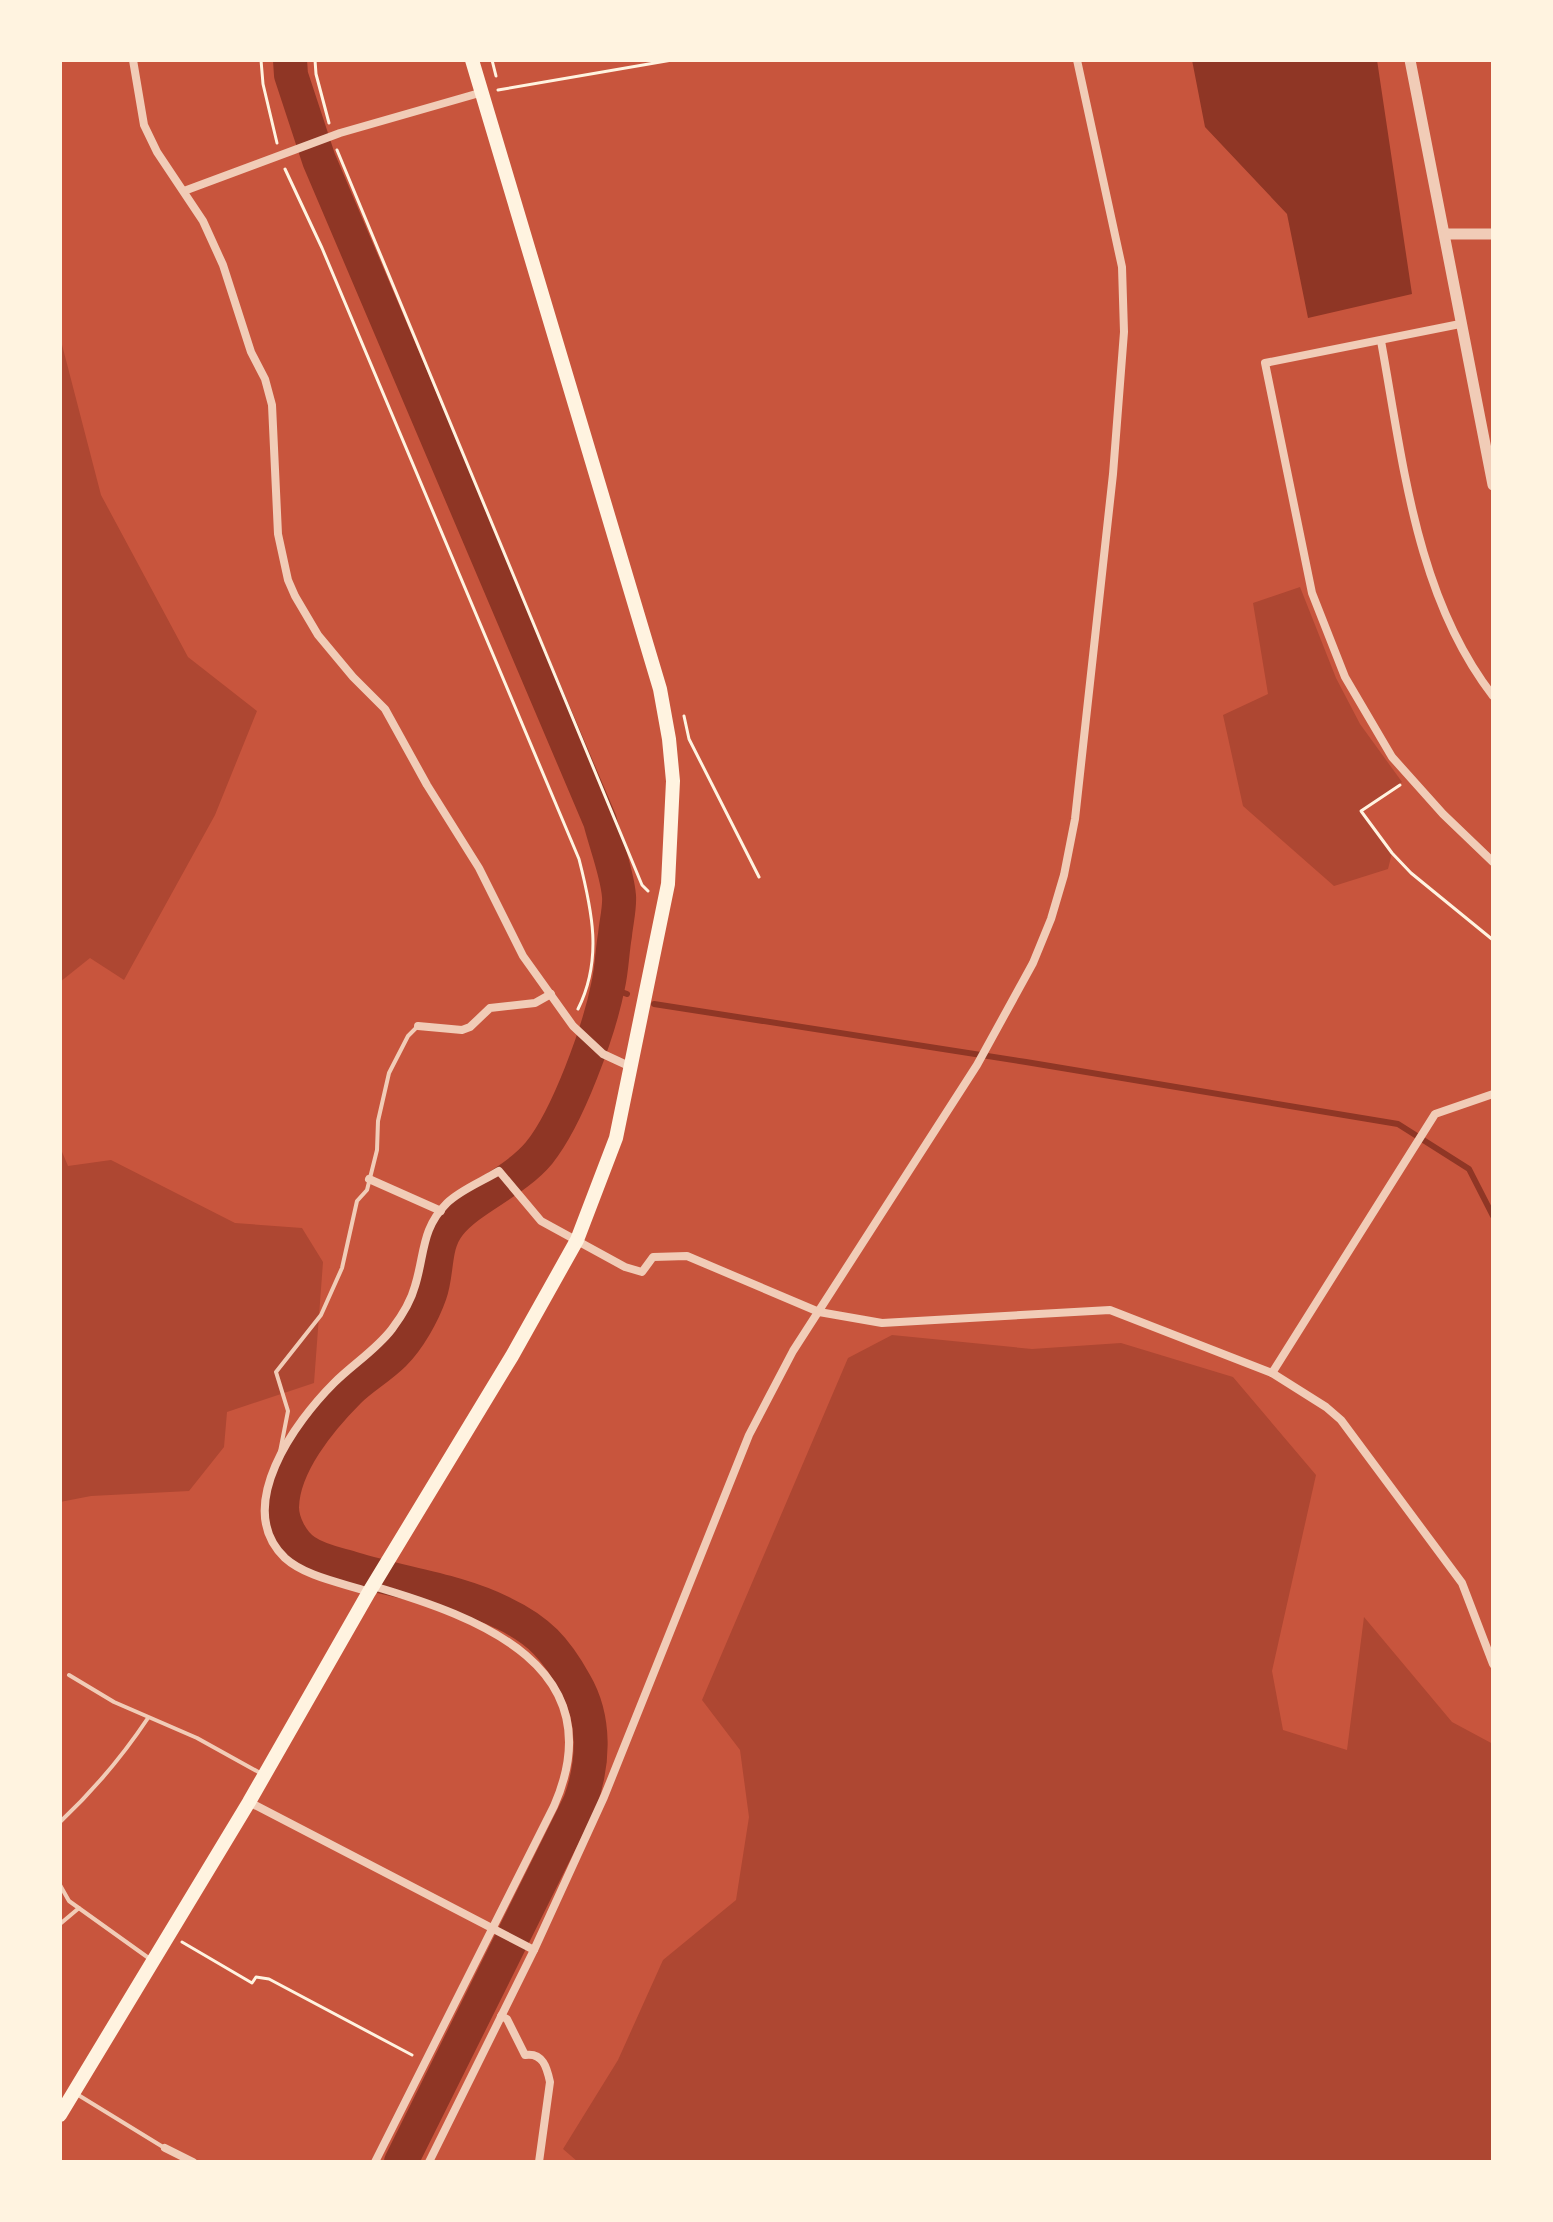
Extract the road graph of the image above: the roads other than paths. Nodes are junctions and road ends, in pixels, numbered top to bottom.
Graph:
1 (133, 60) edge
2 (472, 60) edge
3 (1077, 60) edge
4 (1410, 60) edge
5 (483, 92) junction
6 (184, 191) junction
7 (1446, 234) junction
8 (1493, 234) edge
9 (1460, 324) junction
10 (1381, 341) junction
11 (1493, 485) edge
12 (1493, 696) edge
13 (1493, 862) edge
14 (551, 994) junction
15 (418, 1026) joint
16 (631, 1067) junction
17 (1493, 1094) edge
18 (369, 1179) junction
19 (441, 1211) junction
20 (577, 1240) junction
21 (819, 1312) junction
22 (1272, 1373) junction
23 (280, 1457) junction
24 (373, 1587) junction
25 (1493, 1664) edge
26 (69, 1675) dead end
27 (148, 1718) junction
28 (264, 1775) junction
29 (249, 1802) junction
30 (60, 1822) edge
31 (60, 1885) edge
32 (79, 1908) junction
33 (60, 1924) edge
34 (495, 1930) junction
35 (531, 1949) junction
36 (152, 1960) junction
37 (501, 2016) junction
38 (73, 2092) junction
39 (60, 2115) edge
40 (165, 2148) joint
41 (193, 2162) edge
42 (375, 2162) edge
43 (429, 2162) edge
44 (539, 2162) edge

1 - 6 street
2 - 5 highway
3 - 21 street
4 - 7 street
5 - 6 street
5 - 16 highway
6 - 14 street
7 - 8 street
7 - 9 street
9 - 10 street
9 - 11 street
10 - 12 street
10 - 13 street
14 - 15 street
14 - 16 street
15 - 18 lane
16 - 20 highway
17 - 22 street
18 - 19 street
18 - 23 lane
19 - 20 street
19 - 23 street
20 - 21 street
20 - 24 highway
21 - 22 street
21 - 35 street
22 - 25 street
23 - 24 street
24 - 28 highway
24 - 34 street
26 - 27 lane
27 - 28 lane
27 - 30 lane
28 - 29 highway
29 - 34 street
29 - 36 highway
31 - 32 lane
32 - 33 lane
32 - 36 lane
34 - 35 street
34 - 42 street
35 - 37 street
36 - 38 highway
37 - 43 street
37 - 44 street
38 - 39 highway
38 - 40 lane
40 - 41 street

